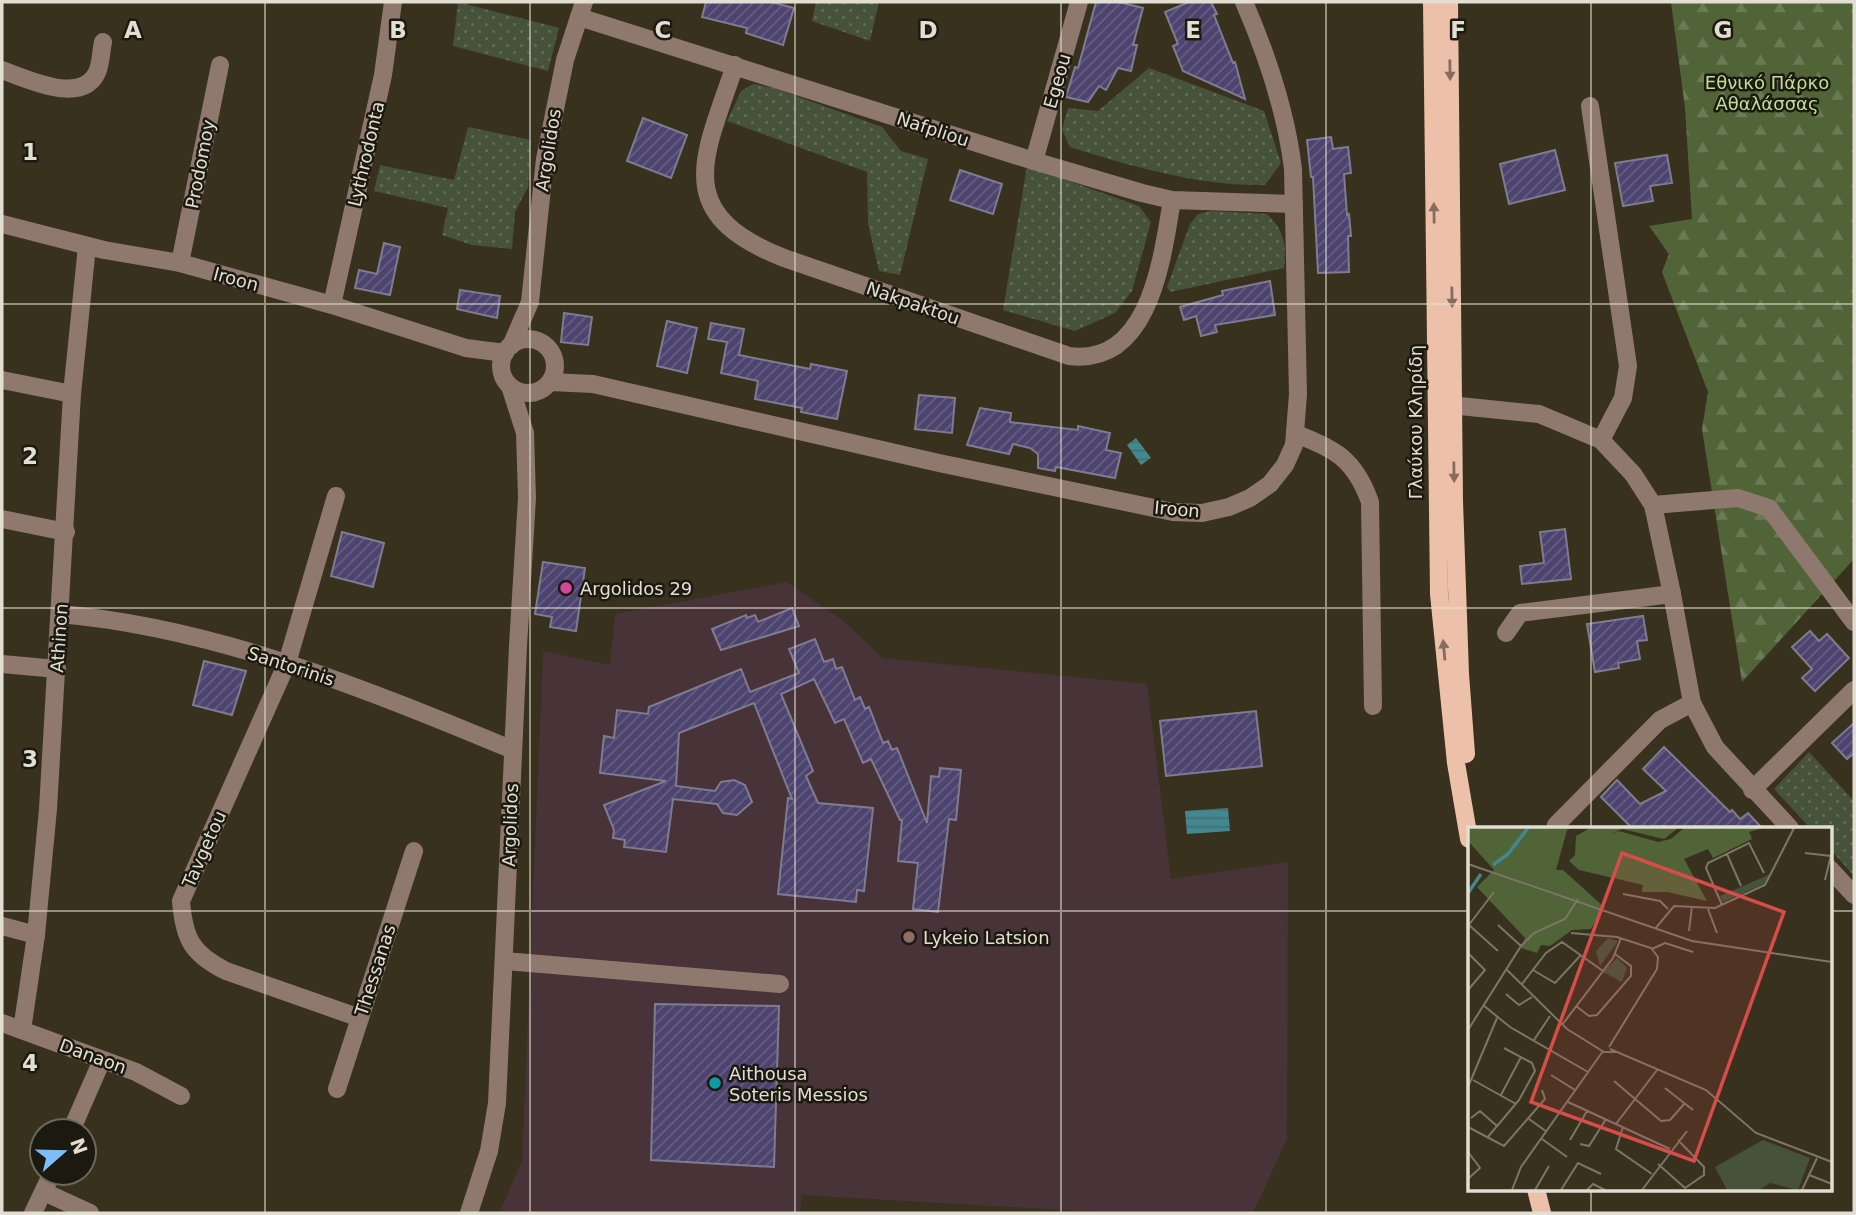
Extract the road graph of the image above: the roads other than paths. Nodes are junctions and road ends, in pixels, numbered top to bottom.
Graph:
1 (393, 2) edge
2 (1079, 2) edge
3 (1244, 2) edge
4 (1432, 2) edge
5 (1449, 2) edge
6 (582, 9) edge
7 (103, 42) dead end
8 (220, 65) dead end
9 (735, 65) junction
10 (2, 70) edge
11 (1590, 106) dead end
12 (1034, 161) junction
13 (1172, 200) junction
14 (1294, 204) junction
15 (2, 224) edge
16 (87, 246) junction
17 (180, 263) junction
18 (530, 302) junction
19 (332, 306) junction
20 (549, 351) junction
21 (507, 364) junction
22 (2, 380) edge
23 (593, 384) junction
24 (543, 387) junction
25 (72, 394) junction
26 (1445, 404) junction
27 (525, 433) junction
28 (1296, 434) junction
29 (1601, 440) junction
30 (336, 496) dead end
31 (1653, 505) junction
32 (2, 519) edge
33 (66, 532) junction
34 (1672, 594) junction
35 (60, 614) junction
36 (1854, 622) edge
37 (1506, 633) dead end
38 (287, 663) junction
39 (2, 664) edge
40 (57, 669) junction
41 (1854, 690) edge
42 (1692, 704) junction
43 (1373, 706) dead end
44 (513, 750) junction
45 (1752, 790) junction
46 (1556, 825) dead end
47 (1470, 827) edge
48 (1789, 827) edge
49 (1468, 833) edge
50 (414, 851) dead end
51 (1832, 871) edge
52 (1854, 895) edge
53 (2, 926) edge
54 (36, 935) junction
55 (504, 961) junction
56 (780, 984) dead end
57 (360, 1018) junction
58 (2, 1023) edge
59 (22, 1030) junction
60 (102, 1060) junction
61 (337, 1089) dead end
62 (181, 1096) dead end
63 (77, 1117) edge
64 (46, 1187) edge
65 (1536, 1190) edge
66 (44, 1192) junction
67 (33, 1213) edge
68 (90, 1213) edge
69 (469, 1213) edge
70 (1542, 1213) edge

1 - 19 street, Lythrodonta
2 - 12 street, Egeou
3 - 14 street, Iroon
26 -> 4 main road, Γλαύκου Κληρίδη
5 -> 26 main road, Γλαύκου Κληρίδη
6 - 9 street, Nafpliou
6 - 18 street, Argolidos
7 - 10 street
8 - 17 street, Prodomoy
9 - 12 street, Nafpliou
9 - 13 street, Nakpaktou
11 - 29 street
12 - 13 street, Nafpliou
13 - 14 street, Nafpliou
14 - 28 street, Iroon
15 - 16 street, Iroon
16 - 17 street, Iroon
16 - 25 street, Athinon
17 - 19 street, Iroon
18 - 20 street, Argolidos
18 - 21 street, Argolidos
19 - 21 street, Iroon
20 - 21 street
20 - 23 street, Iroon
20 - 24 street
21 - 24 street
21 - 27 street, Argolidos
22 - 25 street
23 - 24 street, Iroon
23 - 28 street, Iroon
24 - 27 street, Argolidos
25 - 33 street, Athinon
26 - 29 street
26 -> 47 main road, Γλαύκου Κληρίδη
49 -> 26 main road, Γλαύκου Κληρίδη
27 - 44 street, Argolidos
28 - 43 street
29 - 31 street
30 - 38 street, Tavgetou
31 - 34 street
31 - 36 street
32 - 33 street
33 - 35 street, Athinon
34 - 37 street
34 - 42 street
35 - 38 street, Santorinis
35 - 40 street, Athinon
38 - 44 street, Santorinis
38 - 57 street, Tavgetou
39 - 40 street
40 - 54 street, Athinon
41 - 45 street
42 - 45 street
42 - 46 street
44 - 55 street, Argolidos
45 - 48 street
50 - 57 street, Thessanas
51 - 52 street
53 - 54 street
54 - 59 street, Athinon
55 - 56 street
55 - 69 street, Argolidos
57 - 61 street, Thessanas
58 - 59 street, Danaon
59 - 60 street, Danaon
60 - 62 street, Danaon
60 - 63 street
64 - 66 street
65 - 70 main road
66 - 67 street
66 - 68 street

